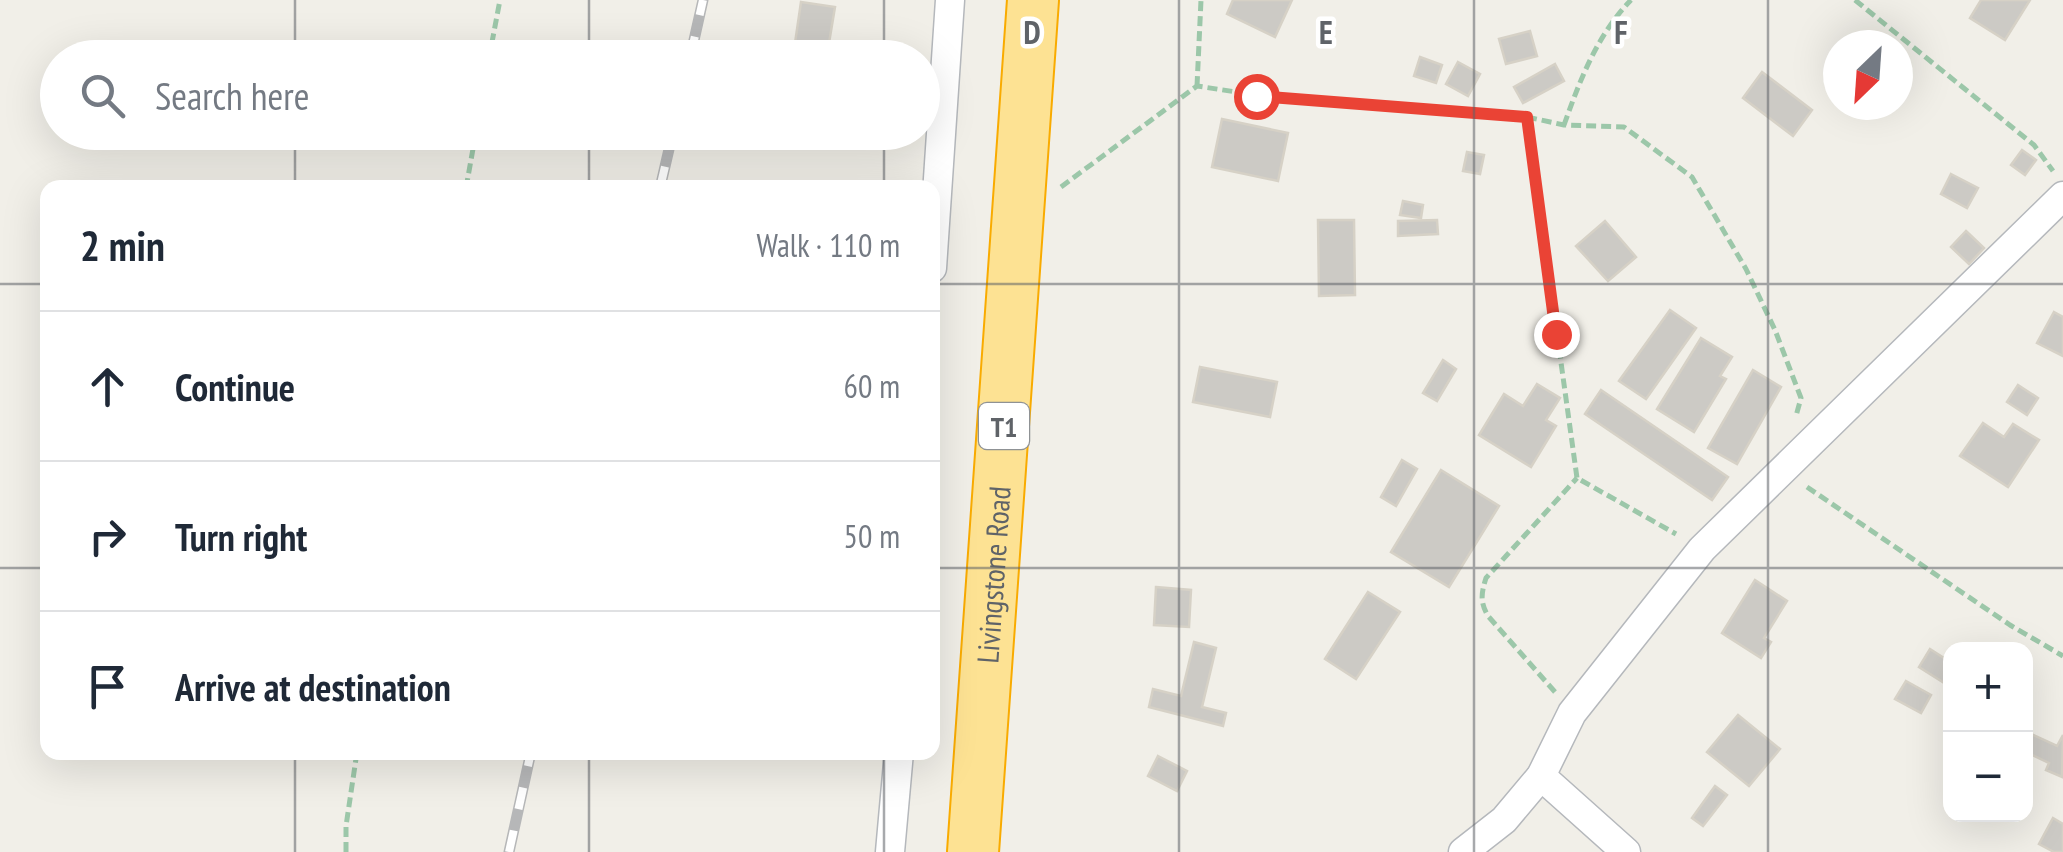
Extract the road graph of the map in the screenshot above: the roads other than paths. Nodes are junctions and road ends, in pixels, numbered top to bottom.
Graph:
1 (950, 0) edge
2 (1033, 0) edge
3 (940, 149) edge
4 (940, 150) edge
5 (938, 180) edge
6 (2058, 184) edge
7 (898, 760) edge
8 (1541, 776) junction
9 (890, 852) edge
10 (973, 852) edge
11 (1462, 852) edge
12 (1626, 852) edge

1 - 3 street
2 - 10 highway, Livingstone Road / T1
4 - 5 street
6 - 8 street
7 - 9 street
8 - 11 street
8 - 12 street

